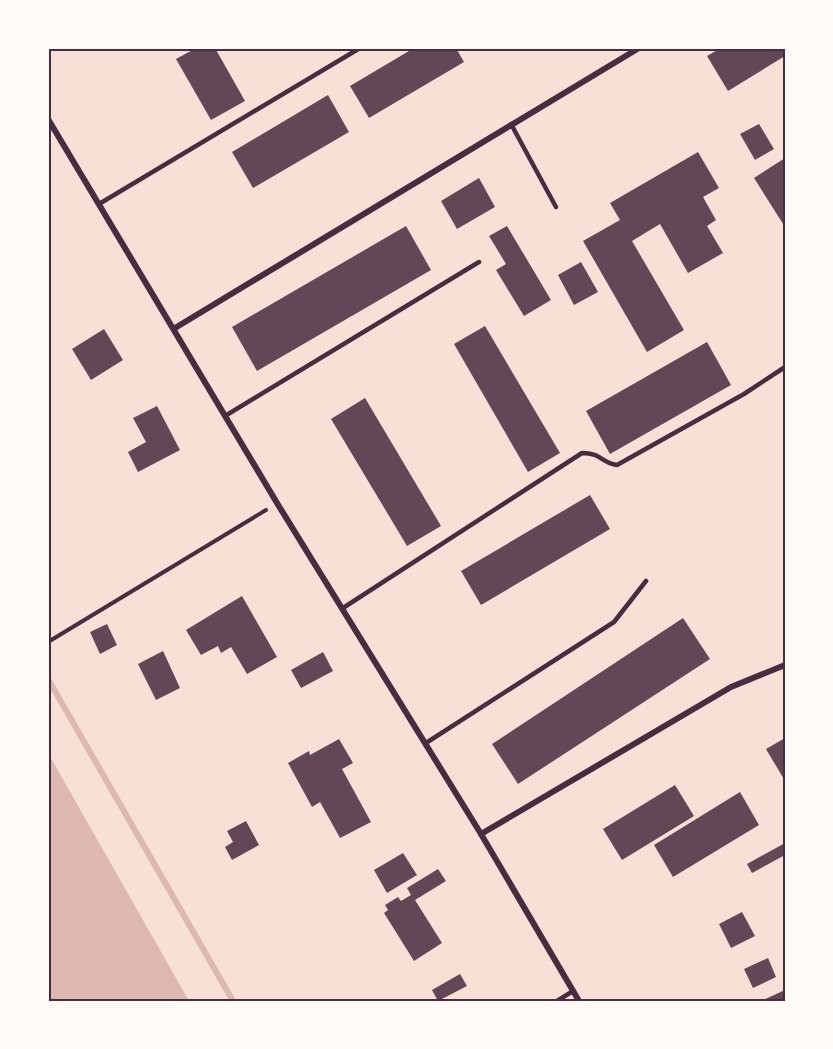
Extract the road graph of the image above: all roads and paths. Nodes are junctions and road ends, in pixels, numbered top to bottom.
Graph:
1 (360, 48) edge
2 (639, 48) edge
3 (48, 119) edge
4 (512, 124) junction
5 (99, 204) junction
6 (556, 207) dead end
7 (479, 262) dead end
8 (175, 328) junction
9 (785, 367) edge
10 (225, 416) junction
11 (277, 503) junction
12 (646, 581) dead end
13 (344, 608) junction
14 (48, 642) edge
15 (785, 665) edge
16 (426, 742) junction
17 (482, 834) junction
18 (573, 991) junction
19 (557, 1001) edge
20 (579, 1001) edge

1 - 5 lane
2 - 4 street
3 - 5 street
4 - 6 lane
4 - 8 street
5 - 8 street
7 - 10 lane
8 - 10 street
9 - 13 lane
10 - 11 street
11 - 13 street
11 - 14 path
12 - 16 lane
13 - 16 street
15 - 17 street
16 - 17 street
17 - 18 street
18 - 19 lane
18 - 20 street

